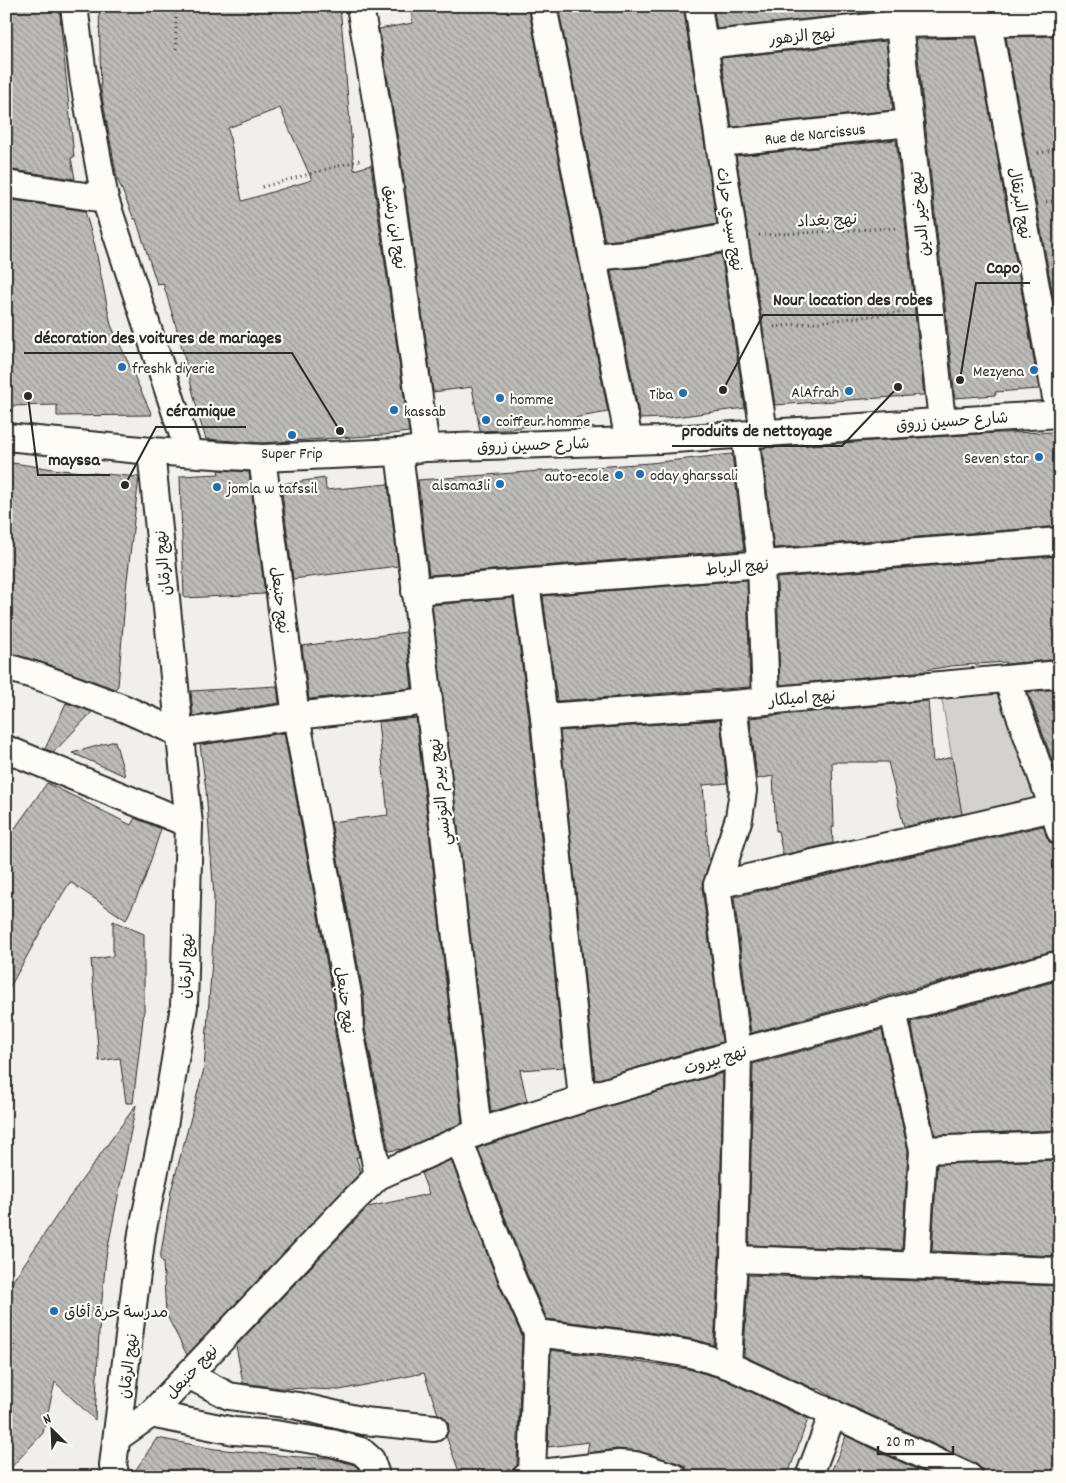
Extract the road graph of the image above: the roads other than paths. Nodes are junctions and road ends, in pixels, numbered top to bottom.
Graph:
1 (74, 6) edge
2 (360, 6) edge
3 (543, 6) edge
4 (698, 6) edge
5 (898, 15) edge
6 (1060, 20) edge
7 (988, 22) junction
8 (704, 45) junction
9 (910, 123) junction
10 (720, 143) junction
11 (6, 184) edge
12 (105, 199) junction
13 (734, 236) junction
14 (592, 257) junction
15 (1059, 414) edge
16 (942, 421) junction
17 (755, 433) junction
18 (6, 437) edge
19 (629, 441) junction
20 (426, 448) junction
21 (152, 451) junction
22 (399, 452) junction
23 (189, 453) junction
24 (262, 458) junction
25 (1060, 541) edge
26 (761, 564) junction
27 (526, 583) junction
28 (415, 591) junction
29 (6, 667) edge
30 (1060, 674) edge
31 (1007, 679) junction
32 (429, 701) junction
33 (766, 701) junction
34 (733, 704) junction
35 (296, 716) junction
36 (544, 717) junction
37 (178, 733) junction
38 (6, 749) edge
39 (1056, 820) edge
40 (189, 824) junction
41 (717, 885) junction
42 (1060, 964) edge
43 (893, 1011) junction
44 (738, 1052) junction
45 (582, 1099) junction
46 (468, 1136) junction
47 (1060, 1145) edge
48 (923, 1150) junction
49 (378, 1176) junction
50 (734, 1259) junction
51 (916, 1266) junction
52 (1060, 1271) edge
53 (537, 1333) junction
54 (728, 1365) junction
55 (188, 1375) junction
56 (833, 1413) junction
57 (151, 1414) junction
58 (434, 1428) dead end
59 (118, 1437) junction
60 (109, 1473) edge
61 (529, 1475) edge
62 (669, 1476) edge
63 (374, 1477) edge
64 (809, 1477) edge
65 (969, 1477) edge

1 - 12 street
2 - 20 street, نهج ابن رشيق
3 - 14 street
4 - 8 street, نهج سيدي حراث
5 - 7 street, نهج الزهور
5 - 8 street, نهج الزهور
5 - 9 street, نهج خير الدين
6 - 7 street, نهج الزهور
7 - 15 street, نهج البرتقال
8 - 10 street, نهج سيدي حراث
9 - 10 street, Rue de Narcissus
9 - 16 street, نهج خير الدين
10 - 13 street, نهج سيدي حراث
11 - 12 street
12 - 23 street
13 - 14 street
13 - 17 street, نهج سيدي حراث
14 - 19 street
15 - 16 street, شارع حسين زروق
16 - 17 street, شارع حسين زروق
17 - 19 street, شارع حسين زروق
17 - 26 street, نهج سيدي حراث
18 - 21 street, شارع حسين زروق
19 - 20 street, شارع حسين زروق
20 - 22 street, شارع حسين زروق
21 - 23 street, شارع حسين زروق
21 - 37 street, نهج الرمّان
22 - 24 street, شارع حسين زروق
22 - 28 street, نهج بيرم التونسي
23 - 24 street, شارع حسين زروق
24 - 35 street, نهج حنبعل
25 - 26 street, نهج الرباط
26 - 27 street, نهج الرباط
26 - 33 street, نهج سيدي حراث
27 - 28 street, نهج الرباط
27 - 36 street
28 - 32 street, نهج بيرم التونسي
29 - 37 street
30 - 31 street, نهج اميلكار
31 - 33 street, نهج اميلكار
31 - 39 street
32 - 35 street
32 - 46 street, نهج بيرم التونسي
33 - 34 street, نهج اميلكار
34 - 36 street, نهج اميلكار
34 - 41 street
35 - 37 street
35 - 49 street, نهج حنبعل
36 - 45 street
37 - 40 street, نهج الرمّان
38 - 40 street
39 - 41 street
40 - 59 street, نهج الرمّان
41 - 44 street
42 - 43 street, نهج بيروت
43 - 44 street, نهج بيروت
43 - 48 street
44 - 45 street, نهج بيروت
44 - 50 street
45 - 46 street, نهج بيروت
46 - 49 street, نهج بيروت
46 - 53 street, نهج بيرم التونسي
47 - 48 street
48 - 51 street
49 - 55 street, نهج حنبعل
50 - 51 street
50 - 54 street
51 - 52 street
53 - 54 street
53 - 61 street
54 - 56 street
55 - 57 street, نهج حنبعل
55 - 58 street
56 - 64 street
56 - 65 street
57 - 59 street, نهج حنبعل
57 - 63 street
59 - 60 street, نهج الرمّان
61 - 62 street

